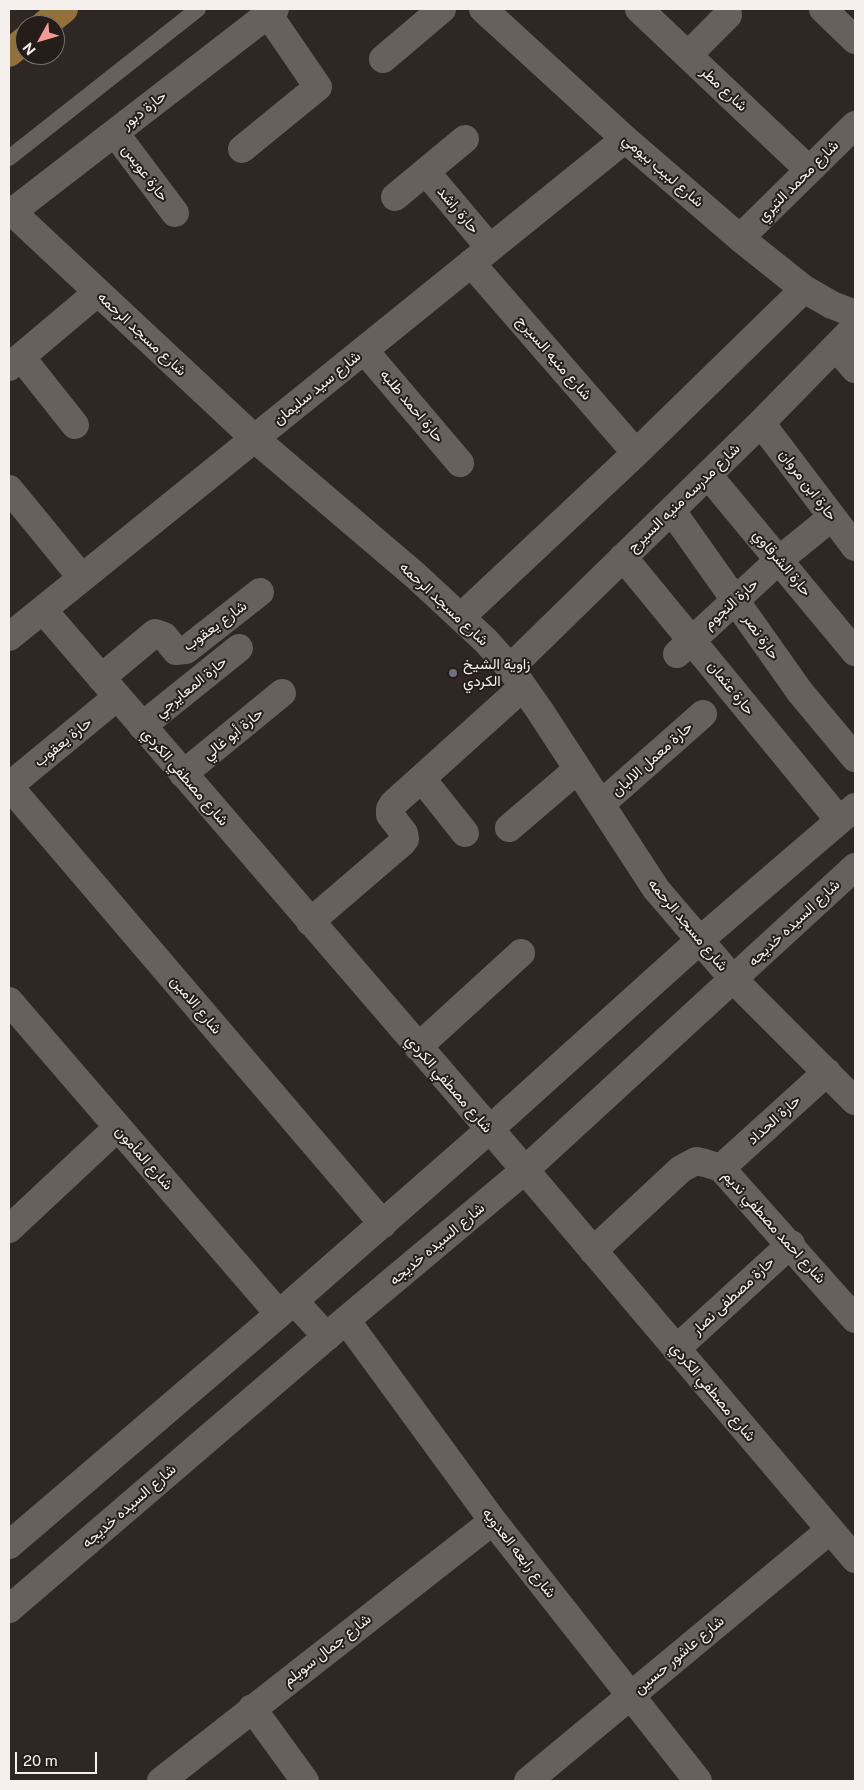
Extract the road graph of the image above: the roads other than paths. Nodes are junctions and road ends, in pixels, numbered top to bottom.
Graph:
1 (198, 9) edge
2 (442, 9) edge
3 (484, 9) edge
4 (639, 9) edge
5 (823, 9) edge
6 (271, 12) edge
7 (728, 16) dead end
8 (855, 40) edge
9 (688, 55) junction
10 (383, 60) dead end
11 (855, 125) edge
12 (115, 133) junction
13 (465, 139) dead end
14 (625, 139) junction
15 (242, 149) dead end
16 (9, 158) edge
17 (809, 170) junction
18 (426, 172) junction
19 (395, 197) dead end
20 (10, 210) edge
21 (175, 213) dead end
22 (740, 238) junction
23 (481, 256) junction
24 (804, 289) junction
25 (98, 292) junction
26 (855, 314) edge
27 (855, 327) edge
28 (836, 347) junction
29 (364, 350) junction
30 (15, 362) edge
31 (855, 369) edge
32 (761, 422) junction
33 (75, 425) dead end
34 (254, 438) junction
35 (636, 453) junction
36 (460, 463) dead end
37 (708, 475) junction
38 (9, 489) edge
39 (672, 511) junction
40 (832, 517) junction
41 (855, 547) edge
42 (623, 557) junction
43 (779, 560) junction
44 (82, 578) junction
45 (260, 592) dead end
46 (735, 600) junction
47 (43, 610) junction
48 (461, 617) junction
49 (9, 637) edge
50 (684, 647) junction
51 (239, 648) dead end
52 (855, 652) edge
53 (516, 678) junction
54 (109, 688) junction
55 (282, 693) dead end
56 (703, 714) dead end
57 (142, 726) junction
58 (855, 758) edge
59 (578, 769) junction
60 (183, 774) junction
61 (422, 779) junction
62 (9, 786) edge
63 (602, 804) junction
64 (847, 813) edge
65 (510, 828) dead end
66 (465, 833) dead end
67 (855, 867) edge
68 (310, 922) junction
69 (700, 940) junction
70 (522, 952) dead end
71 (733, 979) junction
72 (9, 1001) edge
73 (418, 1047) junction
74 (827, 1072) junction
75 (855, 1101) edge
76 (117, 1128) junction
77 (489, 1130) junction
78 (721, 1168) junction
79 (525, 1170) junction
80 (382, 1224) junction
81 (9, 1228) edge
82 (791, 1244) junction
83 (593, 1251) junction
84 (287, 1307) junction
85 (855, 1319) edge
86 (336, 1328) junction
87 (676, 1349) junction
88 (493, 1521) junction
89 (830, 1530) junction
90 (9, 1545) edge
91 (855, 1559) edge
92 (9, 1609) edge
93 (631, 1695) junction
94 (252, 1708) junction
95 (161, 1781) edge
96 (305, 1781) edge
97 (528, 1781) edge
98 (698, 1781) edge

1 - 16 lane
2 - 10 street
3 - 14 street, شارع لبيب بيومي
4 - 9 street, شارع مطر
5 - 8 street
6 - 12 street, حارة دبور
6 - 15 street
7 - 9 street
9 - 17 street, شارع مطر
11 - 17 street, شارع محمد التيري
12 - 20 street, حارة دبور
12 - 21 street, حارة عويس
13 - 18 street, حارة راشد
14 - 22 street, شارع لبيب بيومي
14 - 23 street, شارع سيد سليمان
17 - 22 street, شارع محمد التيري
18 - 19 street, حارة راشد
18 - 23 street, حارة راشد
20 - 25 street, شارع مسجد الرحمه
22 - 24 street, شارع لبيب بيومي
23 - 29 street, شارع سيد سليمان
23 - 35 street, شارع منيه السيرج
24 - 26 street, شارع لبيب بيومي
24 - 35 street
25 - 30 street
25 - 34 street, شارع مسجد الرحمه
27 - 28 street, شارع مدرسه منيه السيرج
28 - 31 street
28 - 32 street, شارع مدرسه منيه السيرج
29 - 34 street, شارع سيد سليمان
29 - 36 street, حارة احمد طلبه
30 - 33 street
32 - 37 street, شارع مدرسه منيه السيرج
32 - 40 street, حارة ابن مروان
34 - 44 street, شارع سيد سليمان
34 - 48 street, شارع مسجد الرحمه
35 - 48 street
37 - 39 street, شارع مدرسه منيه السيرج
37 - 43 street, حارة الشرقاوي
38 - 44 street
39 - 42 street, شارع مدرسه منيه السيرج
39 - 46 street, حارة نصر
40 - 41 street, حارة ابن مروان
40 - 43 street, حارة النجوم
42 - 50 street, حارة عثمان
42 - 53 street, شارع مدرسه منيه السيرج
43 - 46 street, حارة النجوم
43 - 52 street, حارة الشرقاوي
44 - 47 street, شارع سيد سليمان
45 - 54 street, شارع يعقوب
46 - 50 street, حارة النجوم
46 - 58 street, حارة نصر
47 - 49 street, شارع سيد سليمان
47 - 54 street, شارع مصطفي الكردي
48 - 53 street, شارع مسجد الرحمه
50 - 64 street, حارة عثمان
51 - 57 street, حارة المعايرجي
53 - 59 street, شارع مسجد الرحمه
53 - 61 street, شارع مدرسه منيه السيرج
54 - 57 street, شارع مصطفي الكردي
54 - 62 street, حارة يعقوب
55 - 60 street, حارة أبو غالي
56 - 63 street, حارة معمل الالبان
57 - 60 street, شارع مصطفي الكردي
59 - 63 street, شارع مسجد الرحمه
59 - 65 street
60 - 68 street, شارع مصطفي الكردي
61 - 66 street
61 - 68 street, شارع مدرسه منيه السيرج
62 - 80 street, شارع الامين
63 - 69 street, شارع مسجد الرحمه
64 - 69 street
67 - 71 street, شارع السيده خديجه
68 - 73 street, شارع مصطفي الكردي
69 - 71 street, شارع مسجد الرحمه
69 - 77 street
70 - 73 street
71 - 74 street, شارع مسجد الرحمه
71 - 79 street, شارع السيده خديجه
72 - 76 street, شارع المأمون
73 - 77 street, شارع مصطفي الكردي
74 - 75 street, شارع مسجد الرحمه
74 - 78 street, حارة الحداد
76 - 81 street
76 - 84 street, شارع المأمون
77 - 79 street, شارع مصطفي الكردي
77 - 80 street
78 - 82 street, شارع احمد مصطفي نديم
78 - 83 street, شارع احمد مصطفي نديم
79 - 83 street, شارع مصطفي الكردي
79 - 86 street, شارع السيده خديجه
80 - 84 street
82 - 85 street, شارع احمد مصطفي نديم
82 - 87 street, حارة مصطفى نصار
83 - 87 street, شارع مصطفي الكردي
84 - 86 street, شارع المأمون
84 - 90 street
86 - 88 street, شارع رابعه العدويه
86 - 92 street, شارع السيده خديجه
87 - 89 street, شارع مصطفي الكردي
88 - 93 street, شارع رابعه العدويه
88 - 94 street, شارع جمال سويلم
89 - 91 street, شارع مصطفي الكردي
89 - 93 street, شارع عاشور حسين
93 - 97 street, شارع عاشور حسين
93 - 98 street, شارع رابعه العدويه
94 - 95 street, شارع جمال سويلم
94 - 96 street

